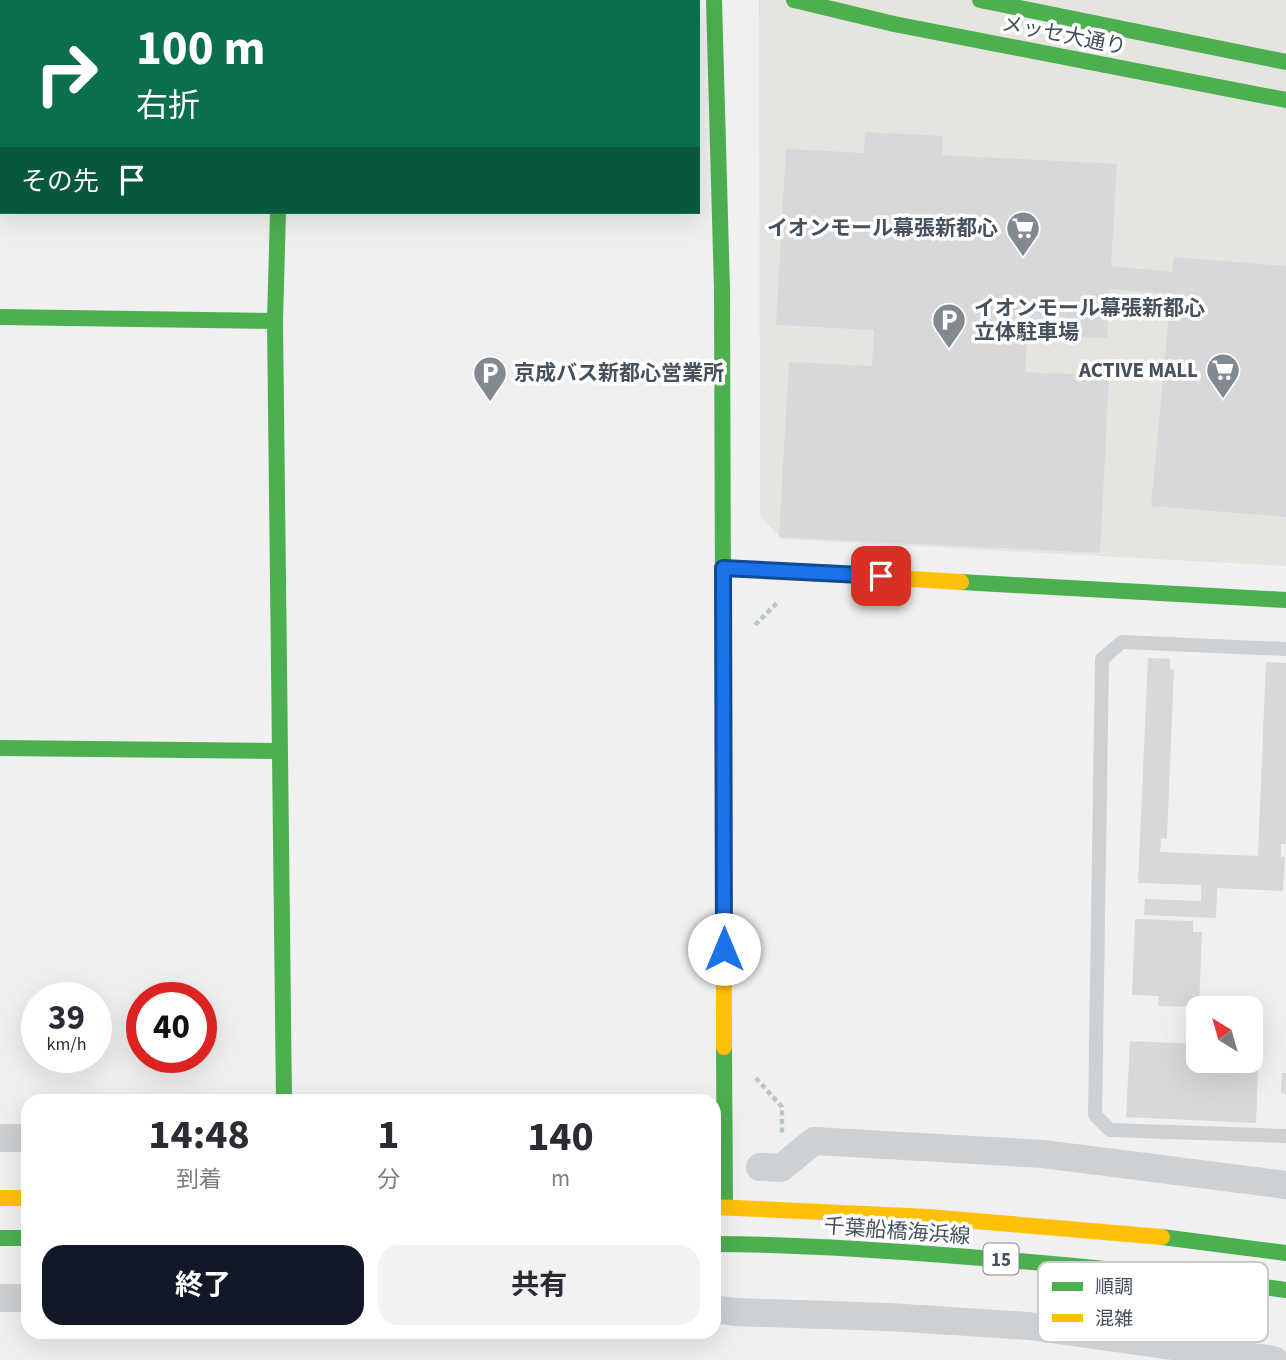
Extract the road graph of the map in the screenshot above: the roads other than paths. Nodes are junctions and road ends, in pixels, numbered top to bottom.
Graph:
1 (714, 0) edge
2 (794, 0) edge
3 (980, 0) edge
4 (1286, 62) edge
5 (1286, 100) edge
6 (278, 214) edge
7 (0, 317) edge
8 (275, 321) junction
9 (723, 568) junction
10 (1286, 600) edge
11 (1286, 649) edge
12 (0, 748) edge
13 (280, 751) junction
14 (284, 1094) edge
15 (721, 1094) edge
16 (1286, 1136) edge
17 (0, 1138) edge
18 (21, 1138) edge
19 (770, 1168) road end
20 (1286, 1185) edge
21 (0, 1198) edge
22 (21, 1198) edge
23 (721, 1207) edge
24 (0, 1238) edge
25 (21, 1238) edge
26 (721, 1244) edge
27 (1286, 1253) edge
28 (1038, 1263) edge
29 (1268, 1287) edge
30 (1286, 1290) edge
31 (0, 1298) edge
32 (21, 1298) edge
33 (721, 1310) edge
34 (1038, 1327) edge
35 (1144, 1342) edge
36 (1274, 1360) edge

1 - 9 street
2 - 5 street, メッセ大通り
3 - 4 street, メッセ大通り
6 - 8 street
7 - 8 street
8 - 13 street
9 - 10 street
9 - 15 street
11 - 16 lane
12 - 13 street
13 - 14 street
17 - 18 street
19 - 20 street
21 - 22 street
23 - 27 street, 千葉船橋海浜線 / 15
24 - 25 street
26 - 28 street, 千葉船橋海浜線 / 15
29 - 30 street, 千葉船橋海浜線 / 15
31 - 32 street
33 - 34 street
35 - 36 street

